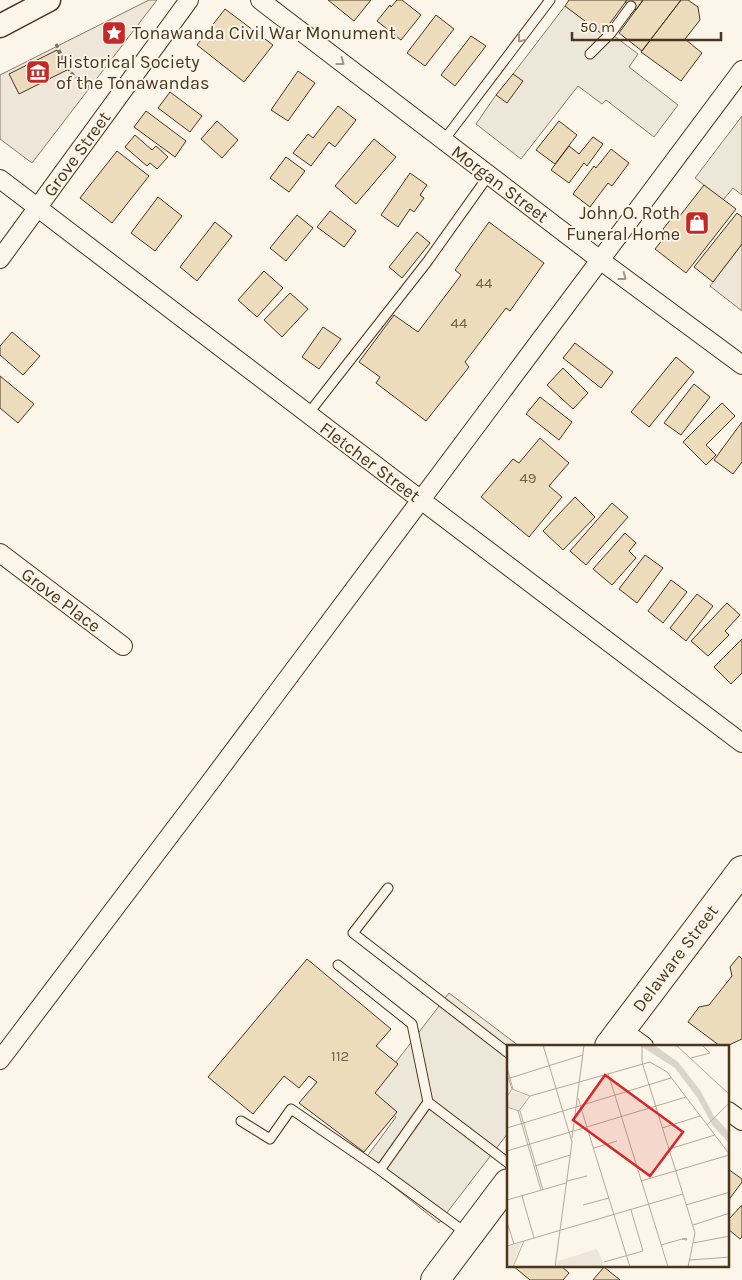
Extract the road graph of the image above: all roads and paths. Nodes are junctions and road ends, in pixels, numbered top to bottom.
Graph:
1 (49, 0) edge
2 (189, 0) edge
3 (260, 0) edge
4 (550, 0) edge
5 (631, 6) dead end
6 (0, 26) edge
7 (56, 44) dead end
8 (590, 54) dead end
9 (742, 70) edge
10 (92, 90) dead end
11 (444, 140) junction
12 (489, 175) junction
13 (0, 179) edge
14 (38, 208) junction
15 (0, 259) edge
16 (600, 260) junction
17 (742, 365) edge
18 (308, 414) junction
19 (421, 500) junction
20 (0, 553) edge
21 (123, 646) dead end
22 (742, 743) edge
23 (742, 870) edge
24 (388, 888) dead end
25 (338, 965) dead end
26 (616, 1038) edge
27 (640, 1045) edge
28 (507, 1052) edge
29 (0, 1060) edge
30 (428, 1102) junction
31 (730, 1112) edge
32 (241, 1120) dead end
33 (742, 1121) edge
34 (507, 1162) edge
35 (380, 1170) junction
36 (507, 1184) edge
37 (469, 1235) junction
38 (444, 1277) edge

1 - 6 street
2 - 14 street, Grove Street
3 -> 11 street, Morgan Street
4 -> 11 lane
5 - 8 lane
7 - 10 path
9 - 16 street
11 - 12 street, Morgan Street
12 - 16 street, Morgan Street
12 - 18 lane
13 - 14 street, Fletcher Street
14 - 15 street, Grove Street
14 - 18 street, Fletcher Street
16 -> 17 street, Morgan Street
16 - 19 street
18 - 19 street, Fletcher Street
19 - 22 street, Fletcher Street
19 - 29 street
20 - 21 street, Grove Place
23 - 26 main road, Delaware Street
24 - 28 lane
25 - 30 lane
26 - 27 street
30 - 34 lane
30 - 35 lane
31 - 33 street
32 - 35 lane
35 - 37 lane
36 - 37 main road
37 - 38 main road

